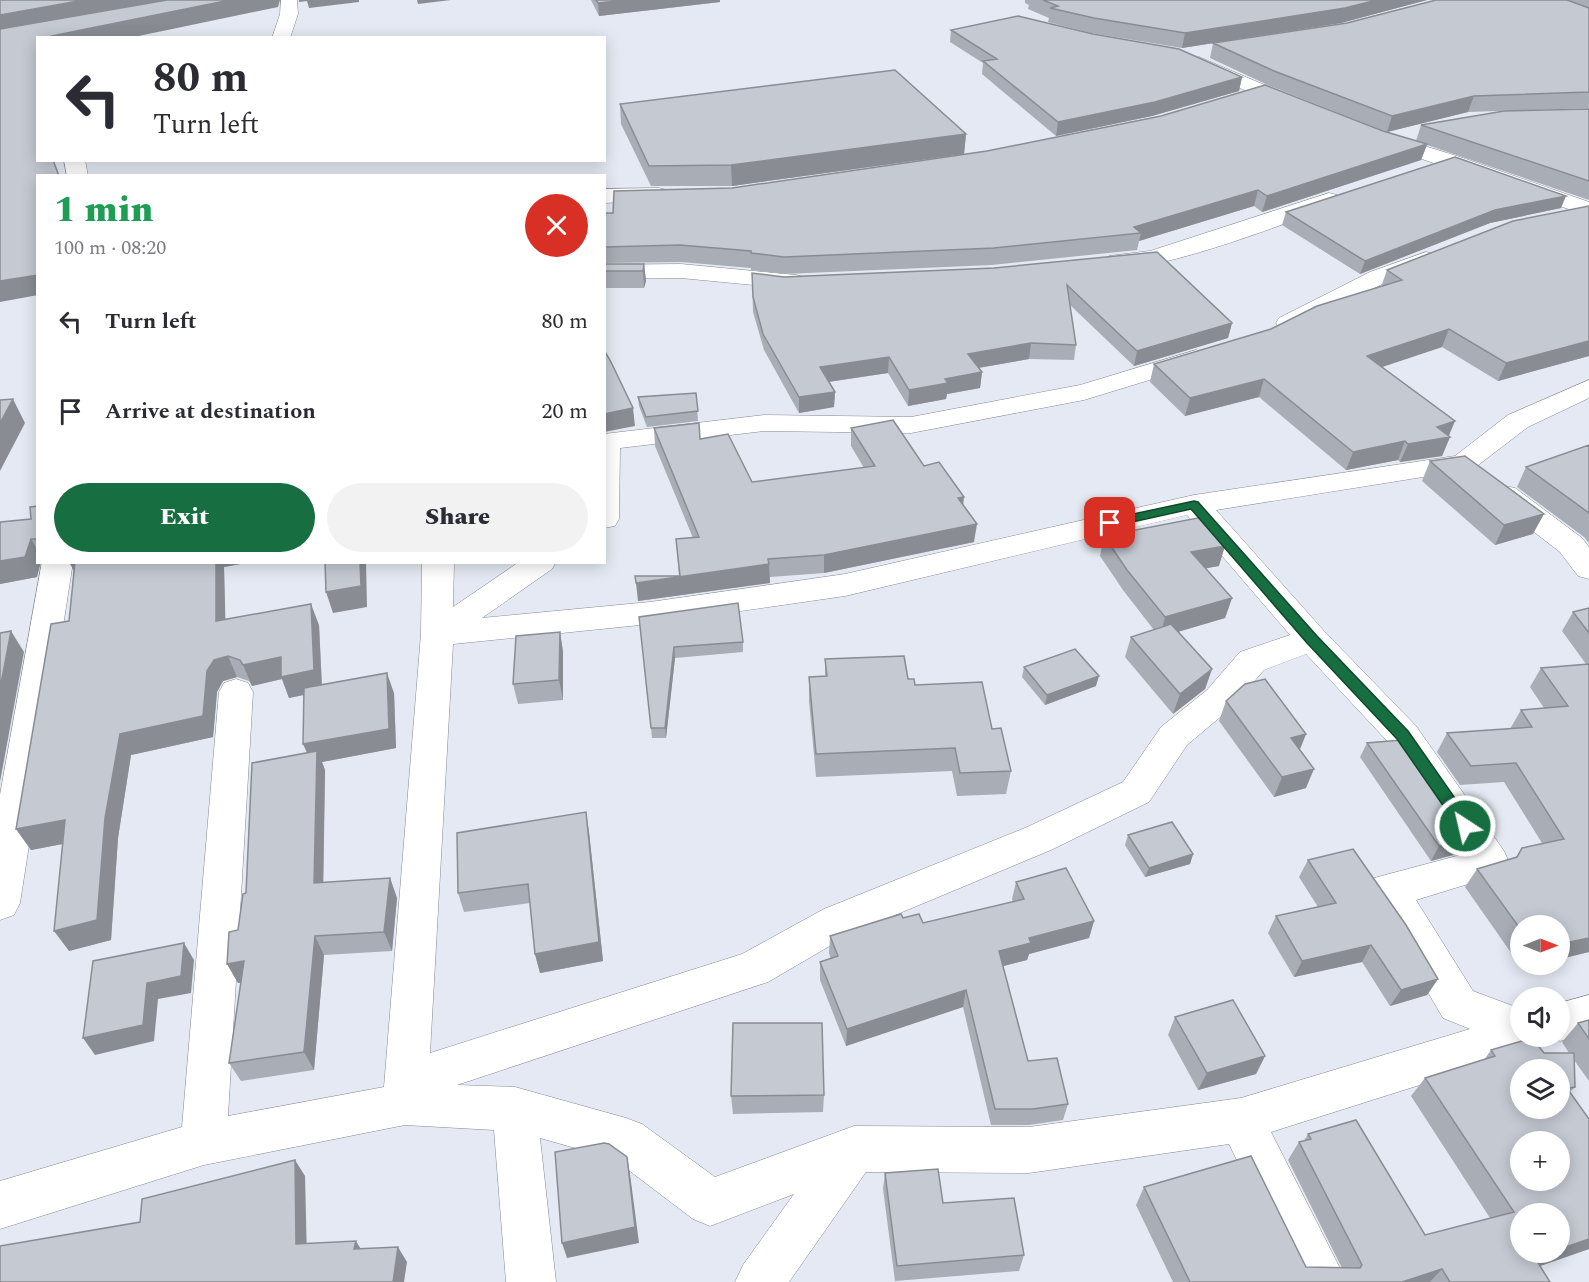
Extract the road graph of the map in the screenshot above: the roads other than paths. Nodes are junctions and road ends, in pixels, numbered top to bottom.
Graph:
1 (289, 0) edge
2 (282, 36) edge
3 (1217, 49) edge
4 (1262, 92) junction
5 (1230, 101) edge
6 (1314, 112) edge
7 (1420, 130) edge
8 (1366, 133) edge
9 (1386, 141) junction
10 (1450, 159) junction
11 (1417, 170) edge
12 (1351, 192) edge
13 (674, 195) edge
14 (606, 196) edge
15 (1589, 210) edge
16 (1544, 221) edge
17 (1444, 252) edge
18 (1095, 264) edge
19 (606, 272) edge
20 (819, 281) edge
21 (1266, 334) edge
22 (1221, 350) edge
23 (1589, 388) edge
24 (606, 442) edge
25 (1463, 463) junction
26 (1194, 504) junction
27 (58, 564) edge
28 (438, 564) edge
29 (538, 564) edge
30 (1589, 569) edge
31 (437, 634) junction
32 (1312, 639) junction
33 (236, 692) dead end
34 (0, 903) edge
35 (1589, 1014) edge
36 (1570, 1019) edge
37 (1510, 1030) edge
38 (1510, 1046) edge
39 (405, 1104) junction
40 (515, 1109) junction
41 (1241, 1120) junction
42 (204, 1143) junction
43 (854, 1149) junction
44 (0, 1205) edge
45 (531, 1282) edge
46 (760, 1282) edge
47 (1322, 1282) edge

1 - 2 street
3 - 4 street
4 - 5 street
4 - 6 street
7 - 9 street
8 - 9 street
9 - 10 street
10 - 11 street
10 - 15 street
12 - 18 street
13 - 14 street
15 - 16 street
17 - 21 street
19 - 20 street
22 - 24 street
23 - 25 street
25 - 26 street
25 - 30 street
26 - 31 street
26 - 32 street
27 - 34 street
28 - 31 street
29 - 31 street
31 - 39 street
32 - 37 street
32 - 39 street
33 - 42 street
35 - 36 street
38 - 41 street
39 - 40 street
39 - 42 street
40 - 43 street
40 - 45 street
41 - 43 street
41 - 47 street
42 - 44 street
43 - 46 street

